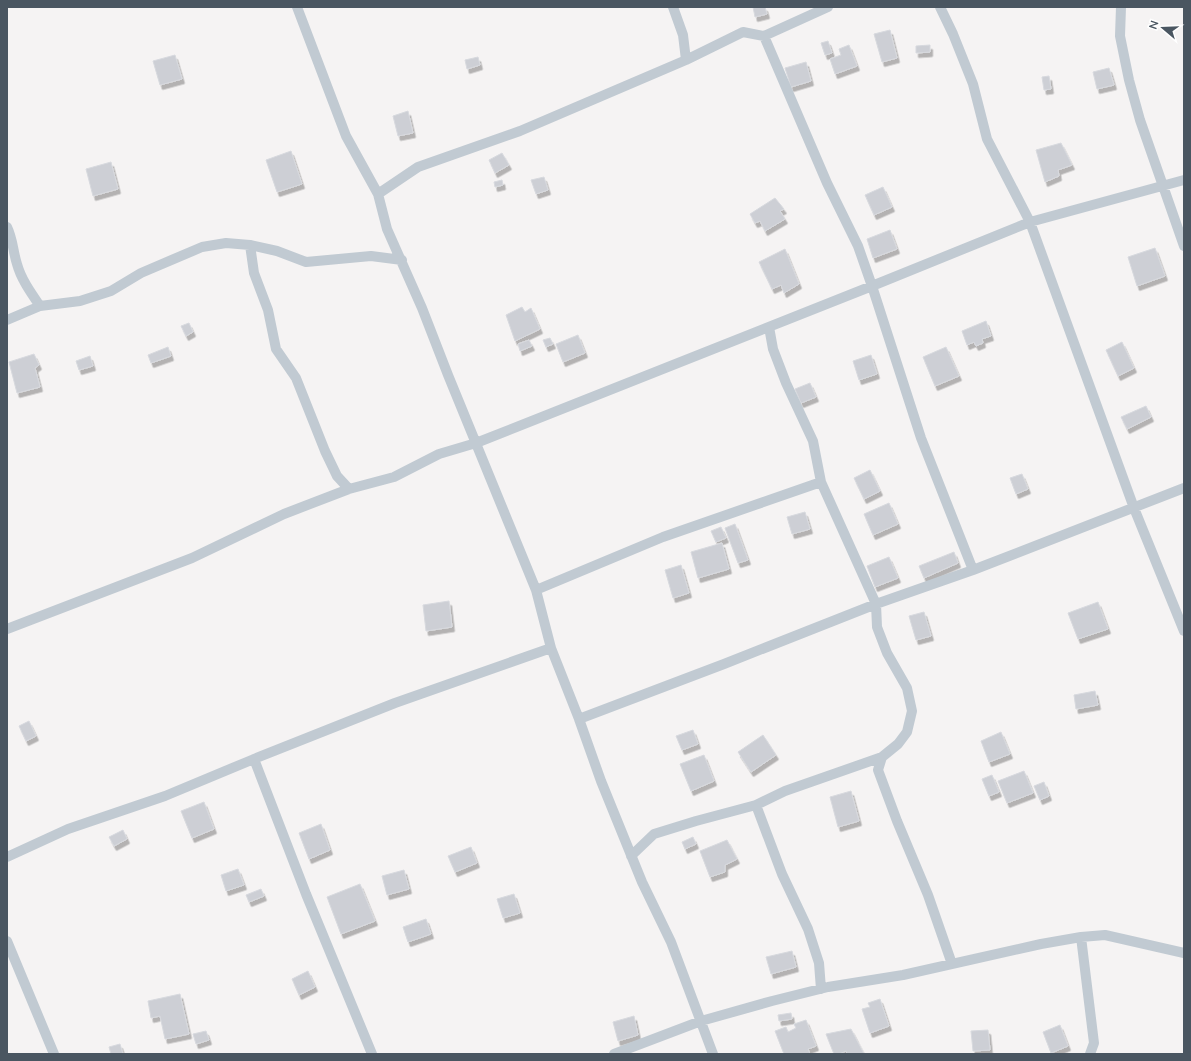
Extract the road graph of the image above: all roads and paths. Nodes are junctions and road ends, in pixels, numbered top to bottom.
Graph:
1 (297, 7) edge
2 (673, 7) edge
3 (828, 7) edge
4 (940, 7) edge
5 (1121, 7) edge
6 (764, 36) junction
7 (686, 60) junction
8 (1184, 180) edge
9 (1162, 185) junction
10 (378, 194) junction
11 (1030, 222) junction
12 (7, 227) edge
13 (250, 245) junction
14 (1184, 246) edge
15 (402, 260) junction
16 (872, 286) junction
17 (40, 306) junction
18 (7, 320) edge
19 (769, 327) junction
20 (476, 443) junction
21 (821, 482) junction
22 (1184, 488) edge
23 (349, 489) junction
24 (1134, 508) junction
25 (973, 570) junction
26 (536, 590) junction
27 (876, 604) junction
28 (7, 629) edge
29 (1184, 631) edge
30 (552, 648) junction
31 (579, 719) junction
32 (882, 757) junction
33 (254, 759) junction
34 (756, 805) junction
35 (631, 856) junction
36 (7, 857) edge
37 (1081, 937) junction
38 (7, 941) edge
39 (1184, 954) edge
40 (952, 964) junction
41 (820, 989) junction
42 (701, 1021) junction
43 (54, 1054) edge
44 (372, 1054) edge
45 (614, 1054) edge
46 (713, 1054) edge
47 (1090, 1054) edge

1 - 10 street
2 - 7 street
3 - 6 street
4 - 11 street
5 - 9 street
6 - 7 street
6 - 16 street
7 - 10 street
8 - 9 street
9 - 11 street
9 - 14 street
10 - 15 street
11 - 16 street
11 - 24 street
12 - 17 street
13 - 15 street
13 - 17 street
13 - 23 street
15 - 20 street
16 - 19 street
16 - 25 street
17 - 18 street
19 - 20 street
19 - 21 street
20 - 23 street
20 - 26 street
21 - 26 street
21 - 27 street
22 - 24 street
23 - 28 street
24 - 25 street
24 - 29 street
25 - 27 street
26 - 30 street
27 - 31 street
27 - 32 street
30 - 31 street
30 - 33 street
31 - 35 street
32 - 34 street
32 - 40 street
33 - 36 street
33 - 44 street
34 - 35 street
34 - 41 street
35 - 42 street
37 - 39 street
37 - 40 street
37 - 47 street
38 - 43 street
40 - 41 street
41 - 42 street
42 - 45 street
42 - 46 street

